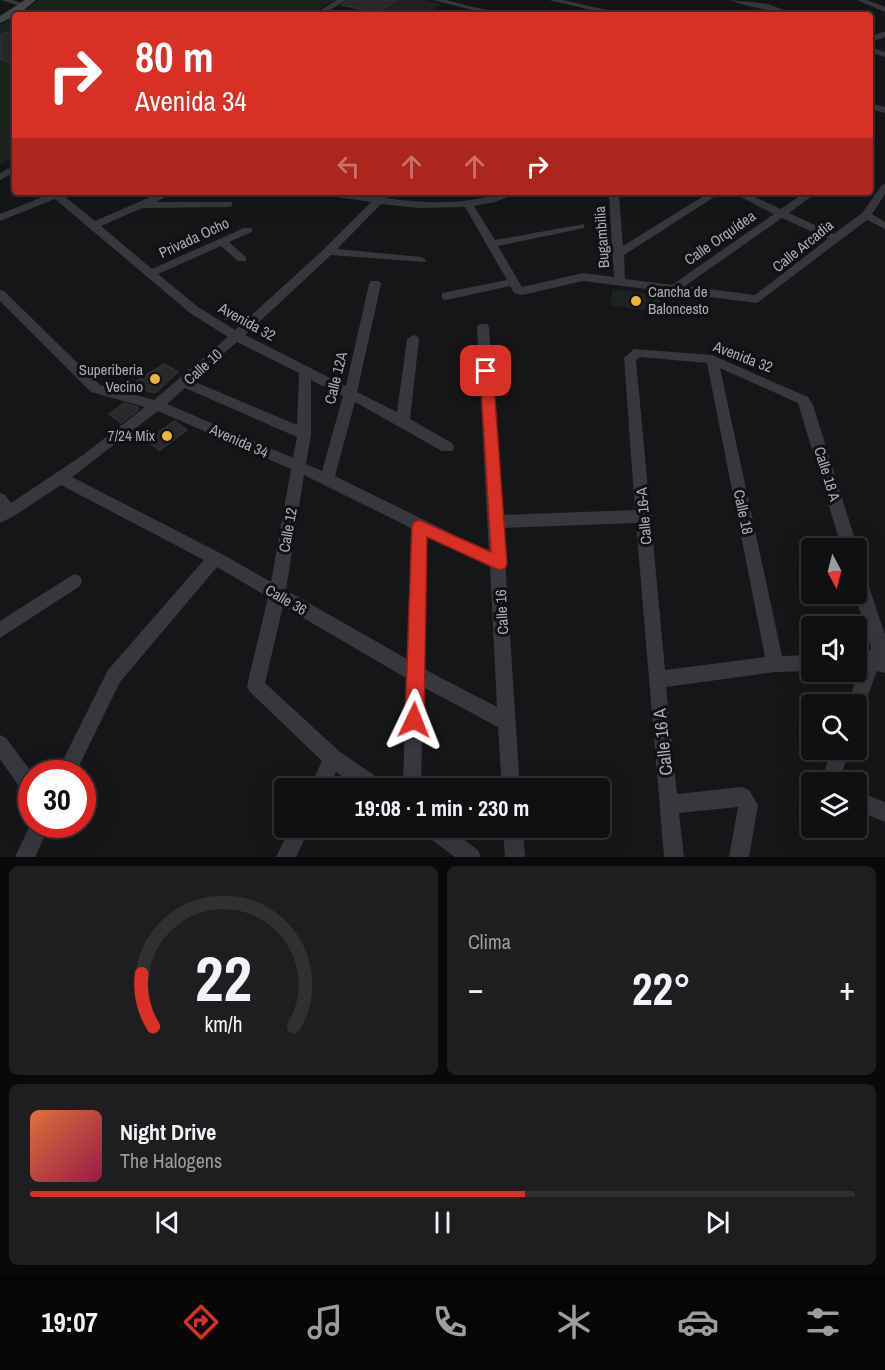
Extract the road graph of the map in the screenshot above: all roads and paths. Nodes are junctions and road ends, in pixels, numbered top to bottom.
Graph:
1 (5, 0) edge
2 (342, 0) edge
3 (437, 0) edge
4 (483, 0) edge
5 (553, 0) edge
6 (595, 0) edge
7 (733, 0) edge
8 (766, 0) edge
9 (861, 0) edge
10 (27, 3) edge
11 (753, 4) edge
12 (587, 7) junction
13 (472, 8) junction
14 (885, 10) edge
15 (323, 12) edge
16 (467, 12) edge
17 (489, 12) edge
18 (582, 12) edge
19 (610, 12) edge
20 (782, 12) edge
21 (11, 166) edge
22 (0, 177) edge
23 (885, 187) edge
24 (53, 195) edge
25 (60, 195) edge
26 (164, 195) edge
27 (368, 195) edge
28 (502, 195) edge
29 (616, 195) edge
30 (712, 195) edge
31 (742, 195) edge
32 (808, 195) edge
33 (383, 196) edge
34 (228, 204) dead end
35 (468, 204) junction
36 (142, 205) junction
37 (781, 214) junction
38 (866, 215) junction
39 (0, 218) edge
40 (95, 225) junction
41 (580, 226) dead end
42 (885, 226) edge
43 (248, 230) dead end
44 (836, 238) junction
45 (222, 242) junction
46 (493, 244) junction
47 (328, 251) junction
48 (618, 254) junction
49 (242, 259) dead end
50 (421, 260) dead end
51 (152, 273) junction
52 (620, 281) junction
53 (375, 284) dead end
54 (518, 287) junction
55 (675, 288) junction
56 (0, 294) edge
57 (446, 296) dead end
58 (757, 299) joint
59 (483, 327) dead end
60 (236, 336) junction
61 (413, 339) dead end
62 (633, 354) joint
63 (712, 359) junction
64 (305, 372) junction
65 (185, 383) junction
66 (350, 394) junction
67 (803, 400) joint
68 (159, 406) junction
69 (403, 421) junction
70 (304, 434) junction
71 (447, 447) dead end
72 (299, 467) junction
73 (63, 479) junction
74 (327, 479) junction
75 (0, 499) edge
76 (5, 515) edge
77 (645, 516) junction
78 (496, 522) junction
79 (419, 526) junction
80 (847, 538) edge
81 (215, 558) junction
82 (499, 564) junction
83 (74, 581) dead end
84 (277, 595) junction
85 (864, 604) edge
86 (0, 630) edge
87 (876, 655) edge
88 (801, 663) edge
89 (775, 664) junction
90 (416, 674) junction
91 (657, 680) junction
92 (860, 694) edge
93 (508, 722) junction
94 (0, 744) edge
95 (333, 759) junction
96 (72, 760) edge
97 (18, 769) edge
98 (324, 778) edge
99 (361, 778) edge
100 (412, 778) edge
101 (511, 778) edge
102 (669, 804) junction
103 (867, 805) edge
104 (885, 812) edge
105 (34, 838) edge
106 (295, 838) edge
107 (445, 838) edge
108 (514, 838) edge
109 (25, 857) edge
110 (286, 857) edge
111 (471, 857) edge
112 (515, 857) edge
113 (675, 857) edge
114 (739, 857) edge

1 - 10 street
2 - 15 street
3 - 13 street
4 - 13 street
5 - 12 street
6 - 12 street
7 - 11 street
8 - 11 street
9 - 14 street
11 - 20 street
12 - 18 street
12 - 19 street
13 - 16 street
13 - 17 street
21 - 22 street
23 - 38 street
24 - 39 street
25 - 40 street, Avenida 32
26 - 36 street
27 - 33 street
28 - 35 street
29 - 48 street, Bugambilia
30 - 48 street
31 - 37 street
32 - 37 street, Calle Orquídea
33 - 35 street
33 - 47 street, Calle 10
34 - 36 street
35 - 46 street
36 - 40 street
37 - 44 street
37 - 55 street, Calle Orquídea
38 - 42 street
38 - 44 street, Calle Arcadia
40 - 51 street, Avenida 32
41 - 46 street
43 - 45 street, Privada Ocho
44 - 58 street, Calle Arcadia
45 - 49 street
45 - 51 street, Privada Ocho
46 - 54 street
47 - 50 street
47 - 60 street, Calle 10
48 - 52 street, Bugambilia
51 - 60 street, Avenida 32
52 - 54 street
52 - 55 street, Bugambilia
53 - 66 street, Calle 12A
54 - 57 street
55 - 58 street, Bugambilia
56 - 68 street, Avenida 34
59 - 78 street, Calle 16
60 - 64 street, Avenida 32
60 - 65 street, Calle 10
61 - 69 street
62 - 63 street, Avenida 32
62 - 77 street, Calle 16-A
63 - 67 street, Avenida 32
63 - 89 street, Calle 18
64 - 66 street, Avenida 32
64 - 70 street, Calle 12
65 - 68 street, Calle 10
65 - 70 street
66 - 69 street, Avenida 32
66 - 74 street, Calle 12A
67 - 80 street, Calle 18 A
68 - 72 street, Avenida 34
68 - 73 street, Calle 10
69 - 71 street, Avenida 32
70 - 72 street, Calle 12
72 - 74 street, Avenida 34
72 - 84 street, Calle 12
73 - 76 street, Calle 10
73 - 81 street, Calle 36
74 - 79 street, Avenida 34
75 - 76 street
77 - 78 street
77 - 91 street, Calle 16-A
78 - 82 street, Calle 16
79 - 82 street, Avenida 34
79 - 90 street
81 - 84 street, Calle 36
81 - 96 street
82 - 93 street, Calle 16
83 - 86 street
84 - 90 street, Calle 36
84 - 95 street, Calle 12
85 - 87 street
87 - 92 street
88 - 89 street
89 - 91 street
90 - 93 street, Calle 36
90 - 100 street
91 - 102 street, Calle 16 A
93 - 101 street, Calle 16
94 - 97 street
95 - 98 street
95 - 99 street
102 - 113 street, Calle 16 A
102 - 114 street
103 - 104 street
105 - 109 street
106 - 110 street
107 - 111 street
108 - 112 street

